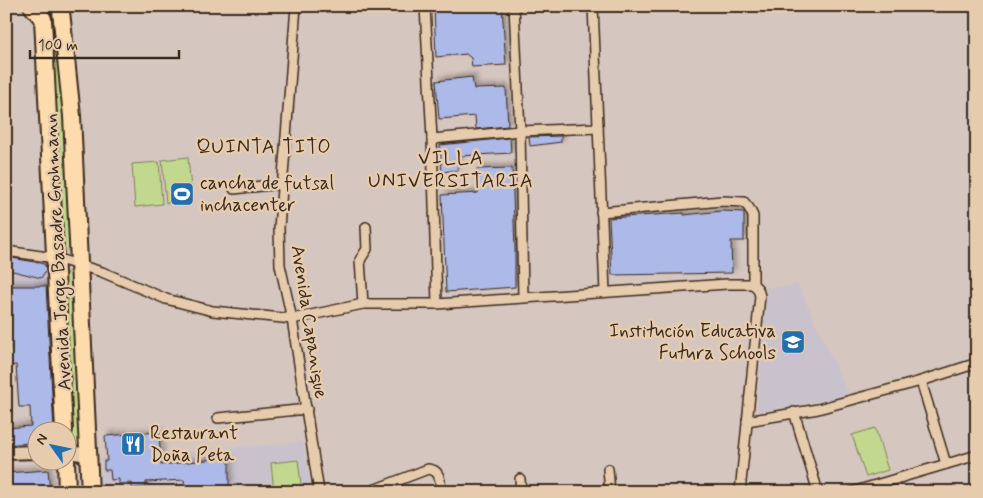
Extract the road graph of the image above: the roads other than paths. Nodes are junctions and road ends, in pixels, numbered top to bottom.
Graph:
1 (32, 6) edge
2 (296, 6) edge
3 (425, 6) edge
4 (514, 6) edge
5 (593, 6) edge
6 (60, 8) edge
7 (42, 13) edge
8 (598, 128) junction
9 (520, 131) junction
10 (432, 139) junction
11 (282, 184) junction
12 (234, 189) dead end
13 (601, 212) junction
14 (366, 227) dead end
15 (6, 251) edge
16 (55, 258) junction
17 (79, 265) junction
18 (753, 284) junction
19 (605, 292) junction
20 (524, 297) junction
21 (363, 304) junction
22 (438, 304) junction
23 (292, 319) junction
24 (977, 366) edge
25 (921, 381) junction
26 (307, 409) junction
27 (794, 412) junction
28 (218, 418) dead end
29 (63, 420) edge
30 (747, 421) junction
31 (28, 452) edge
32 (6, 453) edge
33 (78, 454) edge
34 (88, 455) junction
35 (977, 455) edge
36 (946, 464) junction
37 (608, 469) dead end
38 (66, 470) edge
39 (520, 479) dead end
40 (866, 490) edge
41 (67, 492) edge
42 (90, 492) edge
43 (319, 492) edge
44 (368, 492) edge
45 (441, 492) edge
46 (521, 492) edge
47 (610, 492) edge
48 (740, 492) edge
49 (818, 492) edge
50 (852, 492) edge

1 - 7 highway, Avenida Jorge Basadre Grohmann
2 - 11 street, Avenida Capanique
3 - 10 street
4 - 9 street
5 - 8 street
6 - 17 highway, Avenida Jorge Basadre Grohmann
7 - 16 highway, Avenida Jorge Basadre Grohmann
8 - 9 street
8 - 13 street
9 - 10 street
9 - 20 street
10 - 22 street
11 - 12 street
11 - 23 street, Avenida Capanique
13 - 18 street
13 - 19 street
14 - 21 street
15 - 16 street
16 - 17 street
16 - 29 highway, Avenida Jorge Basadre Grohmann
17 - 23 street
17 - 34 highway, Avenida Jorge Basadre Grohmann
18 - 19 street
18 - 30 street
19 - 20 street
20 - 22 street
21 - 22 street
21 - 23 street
23 - 26 street, Avenida Capanique
24 - 25 street
25 - 27 street
25 - 36 street
26 - 28 street
26 - 43 street, Avenida Capanique
27 - 30 street
27 - 49 street
30 - 48 street
31 - 32 street
33 - 34 street
34 - 42 highway, Avenida Jorge Basadre Grohmann
35 - 36 street
36 - 40 street
37 - 47 street
38 - 41 highway
39 - 46 street
40 - 50 street
44 - 45 street

